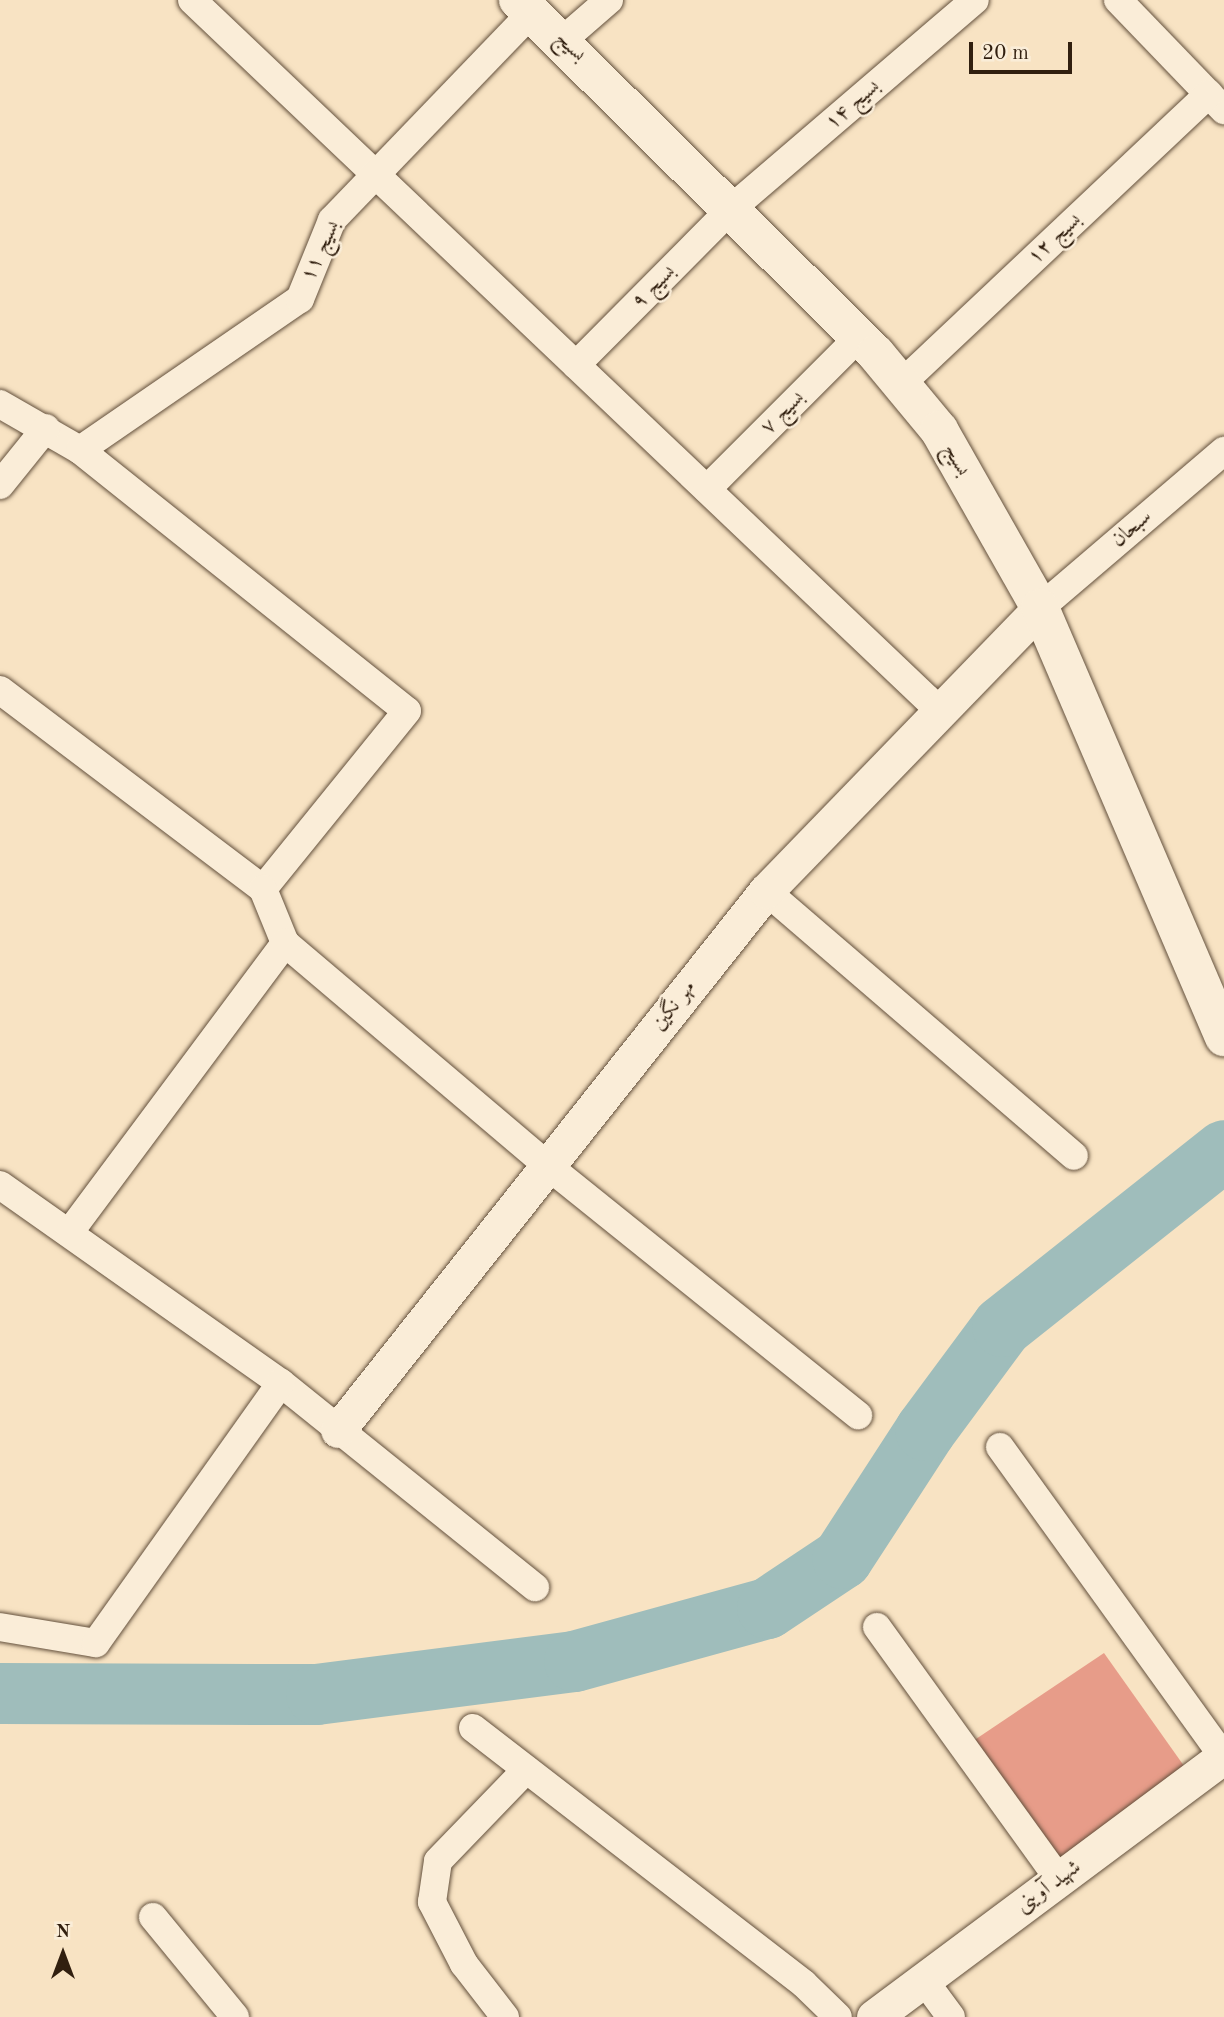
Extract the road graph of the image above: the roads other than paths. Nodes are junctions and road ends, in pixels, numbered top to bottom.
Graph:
1 (192, 0) edge
2 (610, 0) edge
3 (975, 0) edge
4 (1118, 0) edge
5 (525, 6) edge
6 (563, 40) junction
7 (1216, 102) edge
8 (375, 174) junction
9 (731, 209) junction
10 (859, 337) junction
11 (576, 365) junction
12 (901, 384) junction
13 (0, 404) edge
14 (46, 428) junction
15 (80, 450) junction
16 (1224, 451) edge
17 (0, 485) edge
18 (707, 489) junction
19 (1040, 608) junction
20 (0, 690) edge
21 (940, 711) junction
22 (263, 888) junction
23 (766, 891) junction
24 (285, 943) junction
25 (1224, 1037) edge
26 (1074, 1156) dead end
27 (548, 1166) junction
28 (0, 1185) edge
29 (69, 1233) junction
30 (281, 1383) junction
31 (859, 1415) dead end
32 (338, 1430) junction
33 (1000, 1447) dead end
34 (535, 1587) dead end
35 (877, 1626) dead end
36 (0, 1627) edge
37 (473, 1728) dead end
38 (1224, 1757) edge
39 (526, 1770) junction
40 (1059, 1879) junction
41 (153, 1917) dead end
42 (923, 1979) junction
43 (235, 2017) edge
44 (505, 2017) edge
45 (838, 2017) edge
46 (874, 2017) edge
47 (951, 2017) edge

1 - 8 street
2 - 6 street
3 - 9 street, بسیج ۱۴
4 - 7 street
5 - 6 main road, بسیج
5 - 8 street, بسیج ۱۱
6 - 9 main road, بسیج
7 - 12 street, بسیج ۱۲
8 - 11 street
8 - 15 street, بسیج ۱۱
9 - 10 main road, بسیج
9 - 11 street, بسیج ۹
10 - 12 main road, بسیج
10 - 18 street, بسیج ۷
11 - 18 street
12 - 19 main road, بسیج
13 - 14 street
14 - 15 street
14 - 17 street
15 - 22 street
16 - 19 street, سبحان
18 - 21 street
19 - 21 street, مهر نگین
19 - 25 main road, بسیج
20 - 22 street
21 - 23 street, مهر نگین
22 - 24 street
23 - 26 street
23 - 27 street, مهر نگین
24 - 27 street
24 - 29 street
27 - 31 street
27 - 32 street, مهر نگین
28 - 29 street
29 - 30 street
30 - 32 street
30 - 36 street
32 - 34 street
33 - 38 street
35 - 40 street
37 - 39 street
38 - 40 street, شهید آوینی
39 - 44 street
39 - 45 street
40 - 42 street, شهید آوینی
41 - 43 street
42 - 46 street, شهید آوینی
42 - 47 street

